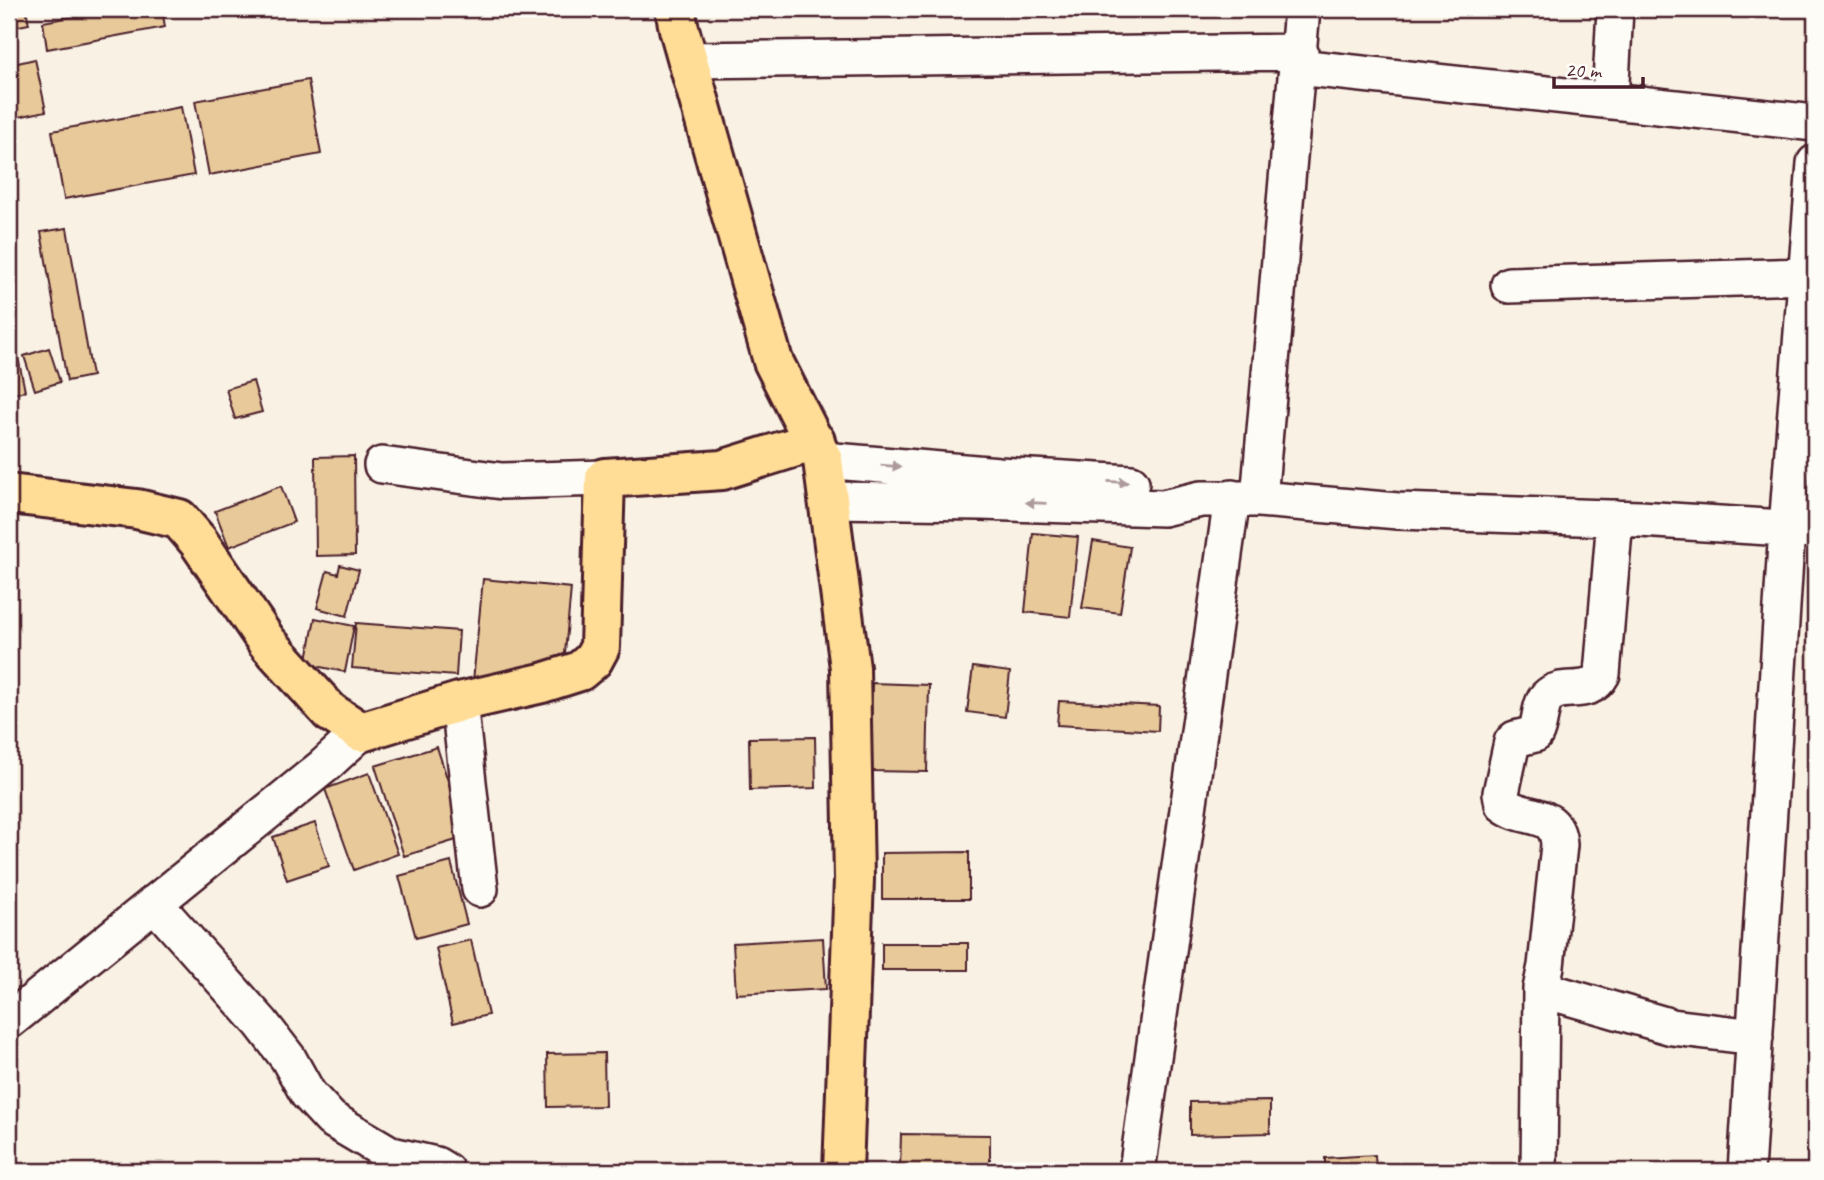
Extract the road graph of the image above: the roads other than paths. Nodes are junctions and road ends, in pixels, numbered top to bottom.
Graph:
1 (675, 9) edge
2 (1302, 9) edge
3 (1615, 9) edge
4 (688, 60) junction
5 (1299, 60) junction
6 (1610, 101) junction
7 (1815, 123) edge
8 (1815, 163) edge
9 (1807, 276) junction
10 (1509, 285) dead end
11 (819, 451) junction
12 (382, 465) dead end
13 (606, 478) junction
14 (9, 494) edge
15 (1231, 499) junction
16 (828, 500) junction
17 (1615, 518) junction
18 (1801, 529) edge
19 (459, 702) junction
20 (361, 732) junction
21 (480, 890) dead end
22 (154, 903) junction
23 (1541, 989) junction
24 (9, 1021) edge
25 (1755, 1037) junction
26 (385, 1163) edge
27 (446, 1171) edge
28 (843, 1171) edge
29 (1137, 1171) edge
30 (1539, 1171) edge
31 (1746, 1171) edge

1 - 4 main road
2 - 5 street
3 - 6 street
4 - 5 street
4 - 11 main road
5 - 6 street
5 - 15 street
6 - 7 street
8 - 9 street
9 - 10 street
9 - 18 street
11 - 13 main road
11 -> 15 street
11 - 16 main road
12 - 13 street
13 - 19 main road
14 - 20 main road
15 -> 16 street
15 - 17 street
15 - 29 street
16 - 28 main road
17 - 18 street
17 - 23 street
18 - 25 street
19 - 20 main road
19 - 21 street
20 - 22 street
22 - 24 street
22 - 26 street
23 - 25 street
23 - 30 street
25 - 31 street
26 - 27 street

